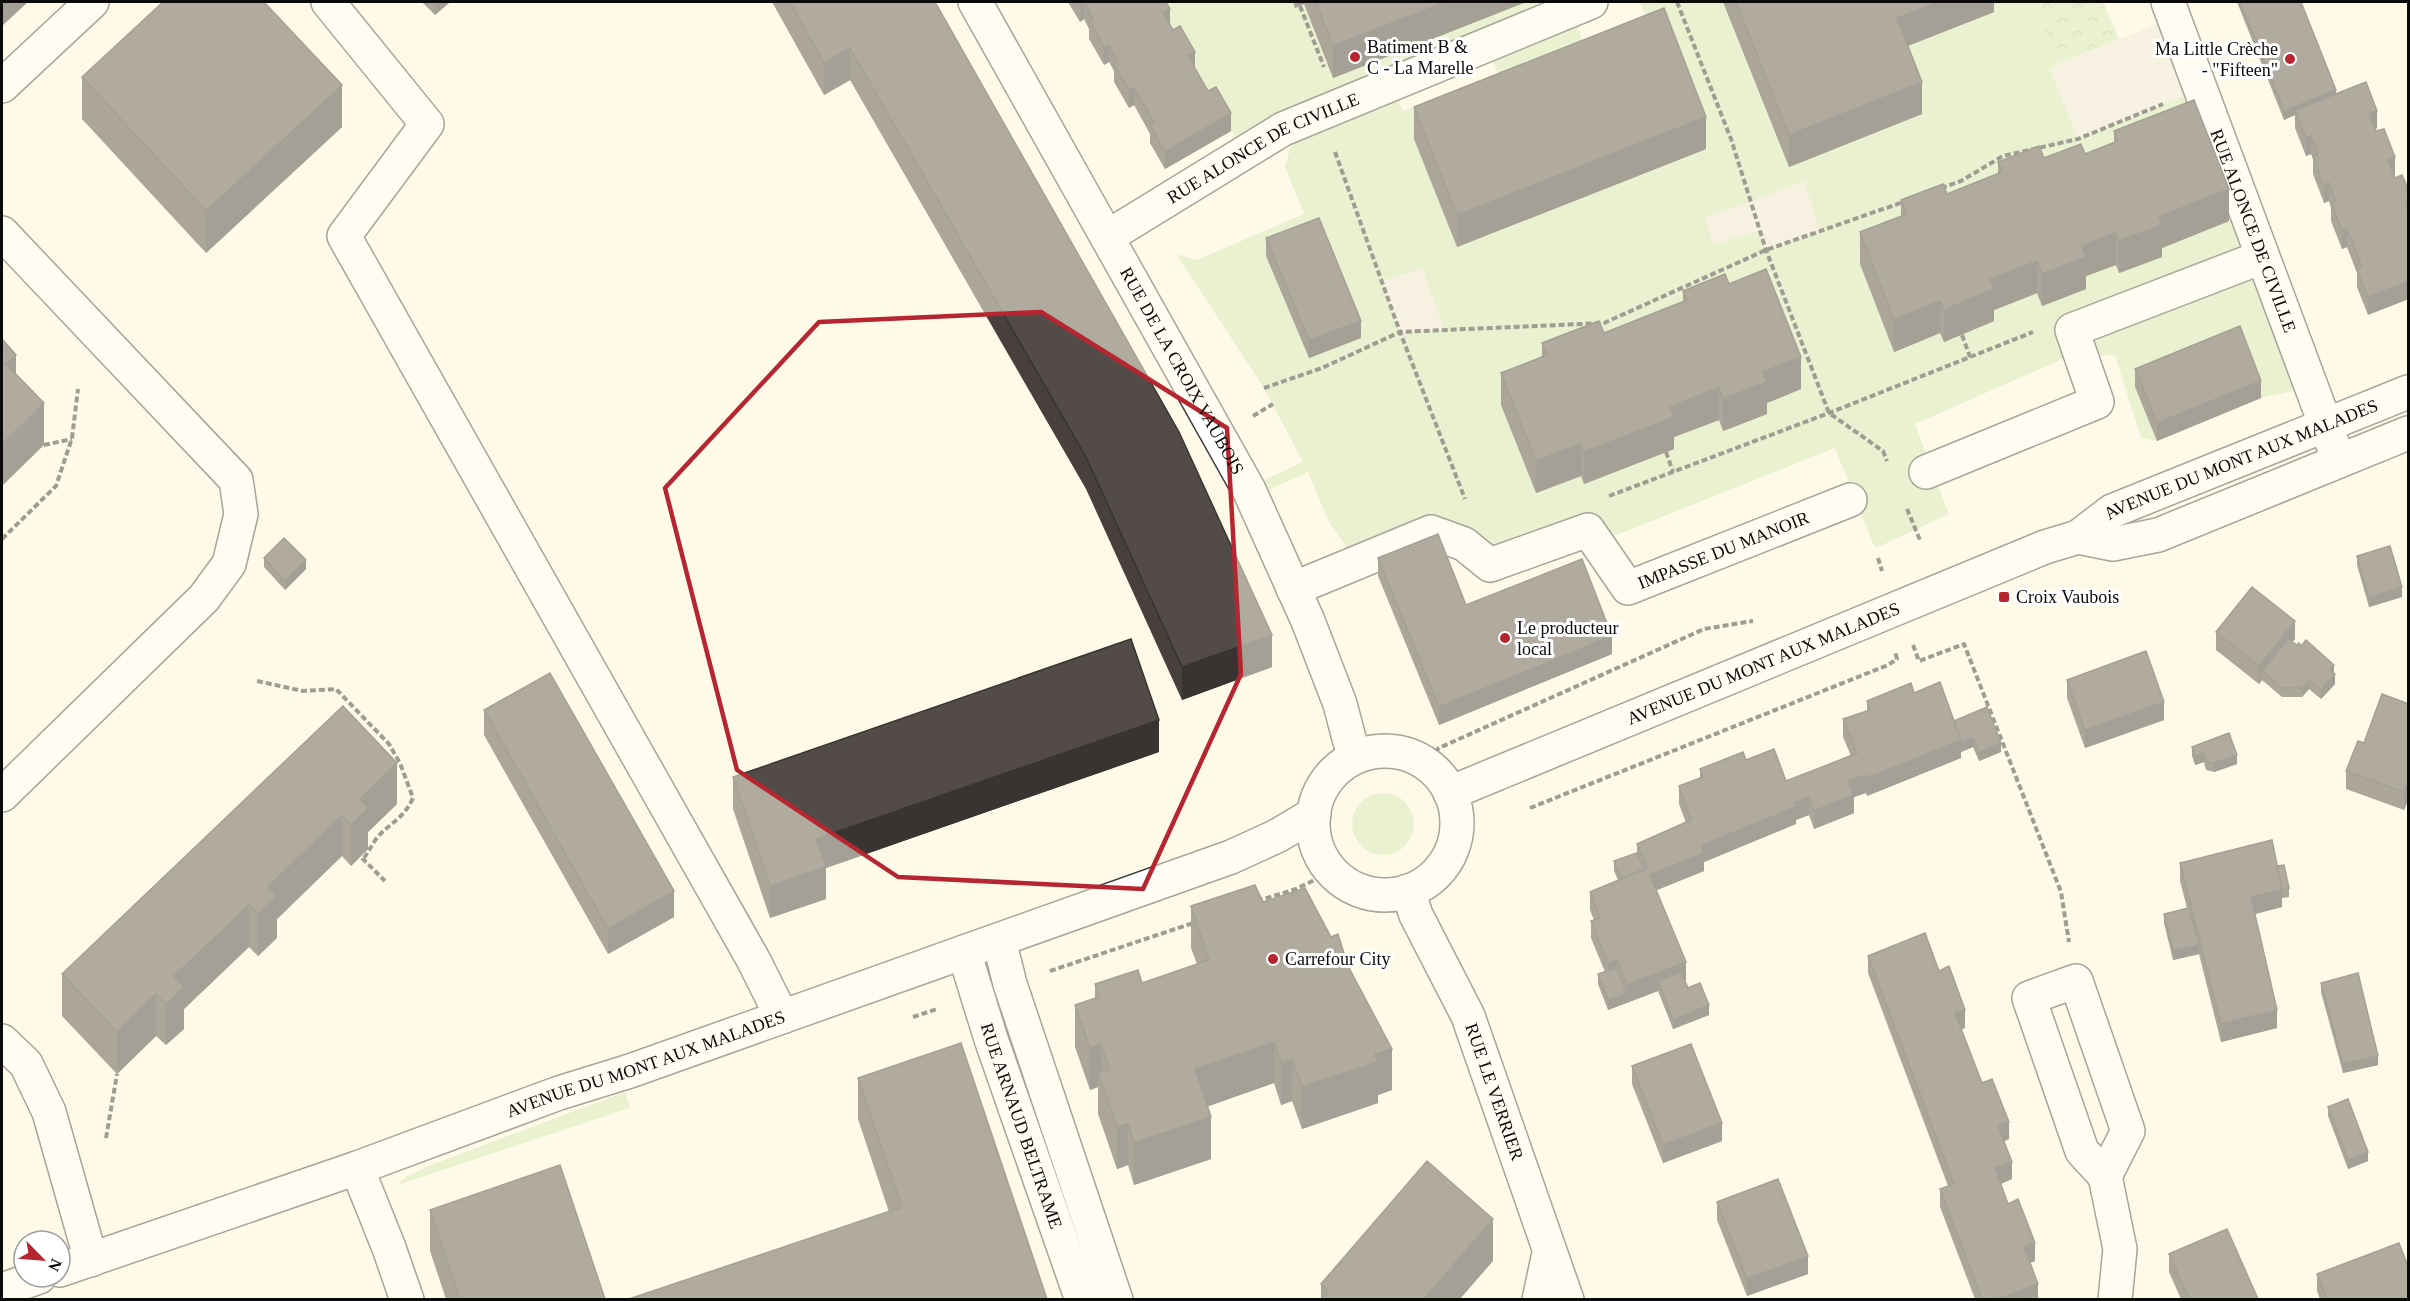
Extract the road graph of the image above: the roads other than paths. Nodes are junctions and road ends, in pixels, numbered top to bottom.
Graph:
1 (92, 2) edge
2 (328, 2) edge
3 (975, 2) edge
4 (1591, 2) edge
5 (2168, 2) edge
6 (2, 86) edge
7 (2, 233) edge
8 (1107, 237) junction
9 (2262, 257) junction
10 (2409, 392) edge
11 (2322, 416) junction
12 (2409, 433) edge
13 (2339, 460) junction
14 (1926, 472) dead end
15 (1850, 500) dead end
16 (2078, 537) junction
17 (1293, 589) junction
18 (1358, 756) junction
19 (1450, 793) junction
20 (2, 795) edge
21 (1314, 814) junction
22 (1231, 857) junction
23 (1322, 858) junction
24 (1408, 891) junction
25 (999, 940) junction
26 (964, 952) junction
27 (782, 1017) junction
28 (2, 1041) edge
29 (357, 1168) junction
30 (2105, 1176) junction
31 (1550, 1253) junction
32 (91, 1260) junction
33 (72, 1266) edge
34 (406, 1299) edge
35 (1082, 1299) edge
36 (1116, 1299) edge
37 (1539, 1299) edge
38 (1567, 1299) edge
39 (2115, 1299) edge

1 - 6 street
2 - 27 street
3 - 8 street, RUE DE LA CROIX VAUBOIS
4 - 8 street, RUE ALONCE DE CIVILLE
5 - 9 street, RUE ALONCE DE CIVILLE
7 - 20 street
8 - 17 street, RUE DE LA CROIX VAUBOIS
9 - 11 street, RUE ALONCE DE CIVILLE
9 - 14 street
10 - 11 street, AVENUE DU MONT AUX MALADES
11 - 13 street, RUE ALONCE DE CIVILLE
11 - 16 street, AVENUE DU MONT AUX MALADES
12 - 13 street, AVENUE DU MONT AUX MALADES
13 - 16 street, AVENUE DU MONT AUX MALADES
15 - 17 street, IMPASSE DU MANOIR
16 - 19 street, AVENUE DU MONT AUX MALADES
17 - 18 street, RUE DE LA CROIX VAUBOIS
18 - 19 street
18 - 21 street
19 - 24 street
21 - 22 street, AVENUE DU MONT AUX MALADES
21 - 23 street
22 - 23 street, AVENUE DU MONT AUX MALADES
22 - 25 street, AVENUE DU MONT AUX MALADES
23 - 24 street
24 - 31 street, RUE LE VERRIER
25 - 26 street, AVENUE DU MONT AUX MALADES
25 - 36 street
26 - 27 street, AVENUE DU MONT AUX MALADES
26 - 35 street, RUE ARNAUD BELTRAME
27 - 29 street, AVENUE DU MONT AUX MALADES
28 - 32 street
29 - 32 street, AVENUE DU MONT AUX MALADES
29 - 34 street
30 - 30 street
30 - 39 street
31 - 37 street
31 - 38 street, RUE LE VERRIER
32 - 33 street, AVENUE DU MONT AUX MALADES

